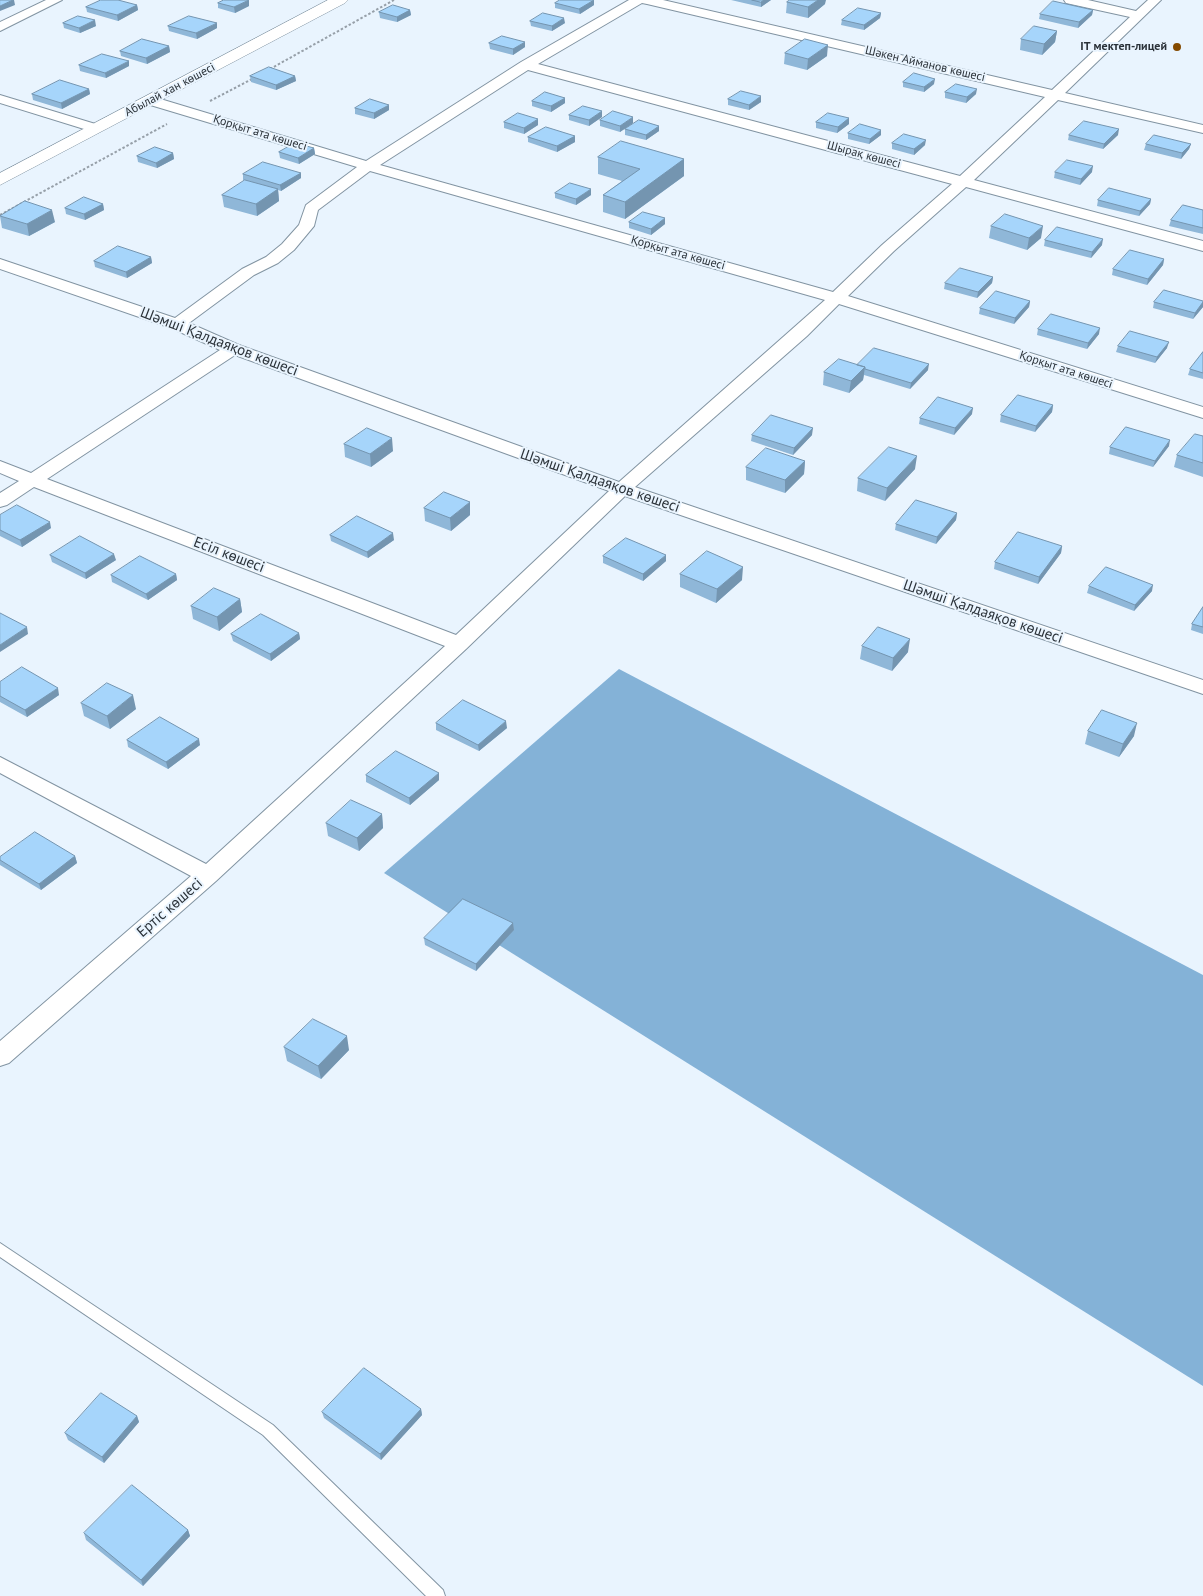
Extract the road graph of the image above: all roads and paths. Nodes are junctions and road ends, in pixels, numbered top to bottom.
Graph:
1 (56, 0) edge
2 (340, 0) edge
3 (638, 0) edge
4 (647, 0) edge
5 (1070, 0) edge
6 (1155, 0) edge
7 (1139, 15) junction
8 (0, 27) edge
9 (526, 65) junction
10 (1057, 95) junction
11 (0, 98) edge
12 (152, 101) junction
13 (97, 129) junction
14 (1203, 129) edge
15 (368, 166) junction
16 (0, 180) edge
17 (964, 181) junction
18 (1203, 246) edge
19 (0, 264) edge
20 (837, 298) junction
21 (177, 324) junction
22 (233, 349) junction
23 (1203, 414) edge
24 (0, 467) edge
25 (33, 479) junction
26 (622, 489) junction
27 (0, 501) edge
28 (459, 644) junction
29 (1203, 687) edge
30 (0, 764) edge
31 (208, 875) junction
32 (0, 1056) edge
33 (0, 1249) edge
34 (437, 1596) edge

1 - 8 street
2 - 12 street, Абылай хан көшесі
3 - 9 street
4 - 10 street, Шәкен Айманов көшесі
5 - 7 street
6 - 7 street
7 - 10 street
9 - 15 street
9 - 17 street, Шырақ көшесі
10 - 14 street, Шәкен Айманов көшесі
10 - 17 street
11 - 13 street
12 - 13 street, Абылай хан көшесі
12 - 15 street, Қорқыт ата көшесі
13 - 16 street, Абылай хан көшесі
15 - 20 street, Қорқыт ата көшесі
15 - 21 street
17 - 18 street, Шырақ көшесі
17 - 20 street
19 - 21 street, Шәмші Қалдаяқов көшесі
20 - 23 street, Қорқыт ата көшесі
20 - 26 street
21 - 22 street, Шәмші Қалдаяқов көшесі
22 - 25 street
22 - 26 street, Шәмші Қалдаяқов көшесі
24 - 25 street, Есіл көшесі
25 - 27 street
25 - 28 street, Есіл көшесі
26 - 28 street
26 - 29 street, Шәмші Қалдаяқов көшесі
28 - 31 street
30 - 31 street, Ертіс көшесі
31 - 32 street, Ертіс көшесі
33 - 34 lane

